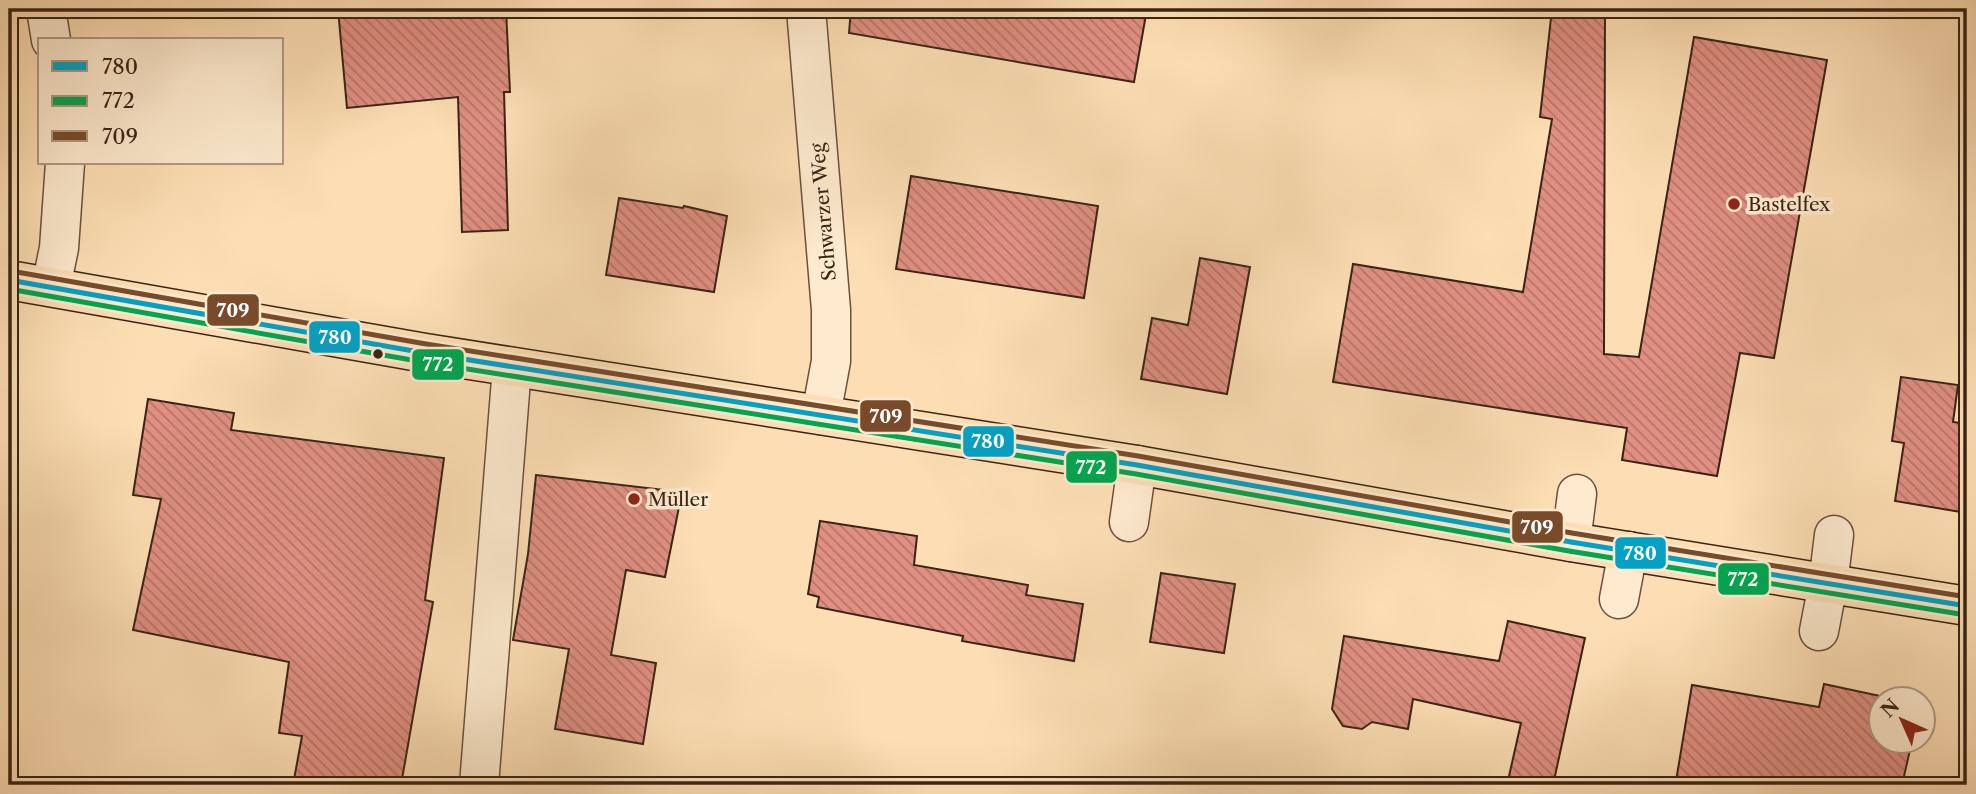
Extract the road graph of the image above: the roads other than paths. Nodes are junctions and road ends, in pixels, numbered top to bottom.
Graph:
1 (46, 9) edge
2 (806, 9) edge
3 (51, 38) edge
4 (65, 164) edge
5 (9, 280) edge
6 (51, 287) junction
7 (512, 367) junction
8 (821, 415) junction
9 (1136, 466) junction
10 (1577, 494) dead end
11 (1129, 522) dead end
12 (1834, 535) dead end
13 (1571, 542) junction
14 (1628, 551) junction
15 (1828, 584) junction
16 (1619, 599) dead end
17 (1967, 606) edge
18 (1819, 631) dead end
19 (479, 785) edge

1 - 3 street
2 - 8 street, Schwarzer Weg
4 - 6 street
5 - 6 main road
6 - 7 main road
7 - 8 main road
7 - 19 street
8 - 9 main road
9 - 11 street
9 - 13 main road
10 - 13 street
12 - 15 street
13 - 14 main road
14 - 15 main road
14 - 16 street
15 - 17 main road
15 - 18 street

